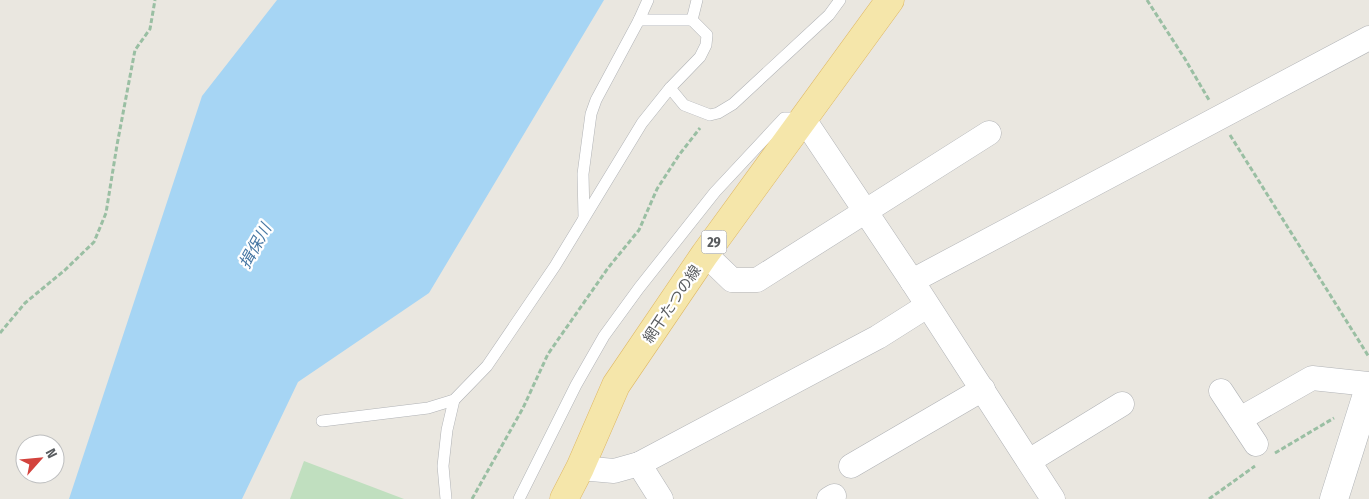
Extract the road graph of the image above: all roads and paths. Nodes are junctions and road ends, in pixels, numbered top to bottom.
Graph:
1 (155, 0) edge
2 (648, 0) edge
3 (697, 0) edge
4 (840, 0) edge
5 (890, 0) edge
6 (1147, 0) edge
7 (639, 20) junction
8 (692, 20) junction
9 (1369, 38) edge
10 (670, 88) junction
11 (710, 115) junction
12 (1218, 117) junction
13 (803, 118) junction
14 (988, 133) dead end
15 (865, 212) junction
16 (584, 218) junction
17 (705, 254) junction
18 (912, 281) junction
19 (927, 306) junction
20 (0, 333) edge
21 (1369, 357) edge
22 (983, 389) junction
23 (1221, 391) dead end
24 (1367, 392) edge
25 (454, 400) junction
26 (1122, 404) dead end
27 (1240, 420) junction
28 (322, 421) dead end
29 (1261, 455) junction
30 (1029, 461) junction
31 (639, 464) junction
32 (850, 466) dead end
33 (580, 468) junction
34 (446, 499) edge
35 (472, 499) edge
36 (519, 499) edge
37 (564, 499) edge
38 (661, 499) edge
39 (1053, 499) edge
40 (1209, 499) edge
41 (1334, 499) edge

1 - 20 path
2 - 7 lane
3 - 8 lane
4 - 11 lane
5 - 13 main road, 網干たつの線 / 29
6 - 12 path
7 - 8 lane
7 - 16 lane
8 - 10 lane
9 - 12 street
10 - 11 lane
10 - 16 lane
11 - 35 path
12 - 18 street
12 - 21 path
13 - 15 street
13 - 17 main road, 網干たつの線 / 29
13 - 36 lane
14 - 15 street
15 - 17 street
15 - 18 street
16 - 25 lane
17 - 33 main road, 網干たつの線 / 29
18 - 19 street
19 - 22 street
19 - 31 street
22 - 30 street
22 - 32 street
23 - 27 street
24 - 27 street
24 - 29 path
24 - 41 street
25 - 28 lane
25 - 34 lane
26 - 30 street
27 - 29 street
29 - 40 path
30 - 39 street
31 - 33 street
31 - 38 street
33 - 37 main road, 網干たつの線 / 29

